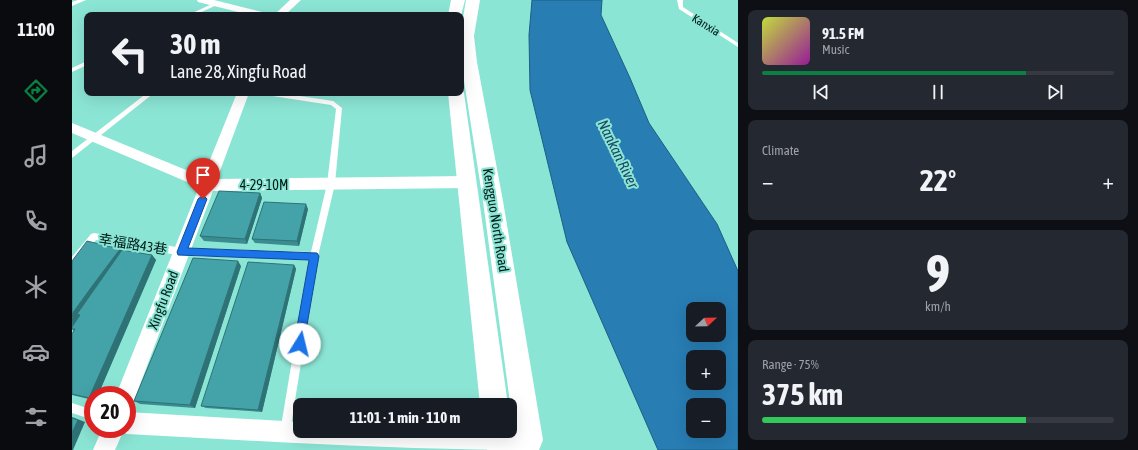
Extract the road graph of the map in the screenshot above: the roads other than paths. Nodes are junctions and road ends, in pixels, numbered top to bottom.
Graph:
1 (82, 0) edge
2 (202, 0) edge
3 (296, 0) edge
4 (458, 0) edge
5 (473, 0) edge
6 (680, 0) edge
7 (72, 4) edge
8 (216, 4) junction
9 (198, 12) edge
10 (249, 12) edge
11 (282, 12) edge
12 (456, 12) edge
13 (738, 45) edge
14 (465, 61) edge
15 (84, 64) edge
16 (72, 70) edge
17 (148, 96) edge
18 (243, 96) edge
19 (286, 96) edge
20 (456, 96) edge
21 (72, 128) edge
22 (93, 138) junction
23 (72, 155) edge
24 (468, 182) junction
25 (331, 184) junction
26 (208, 185) junction
27 (182, 252) junction
28 (314, 256) junction
29 (72, 263) edge
30 (130, 386) edge
31 (493, 398) edge
32 (72, 408) edge
33 (84, 412) edge
34 (136, 424) edge
35 (285, 432) junction
36 (293, 432) edge
37 (109, 438) edge
38 (514, 438) edge
39 (529, 440) joint
40 (104, 450) edge

1 - 7 lane
2 - 8 street
3 - 11 street
4 - 12 street
5 - 14 street, Kengguo North Road
6 - 13 lane, Kanxia
8 - 9 lane
8 - 10 street
14 - 39 street, Kengguo North Road
15 - 16 lane
17 - 22 lane
18 - 26 street, Xingfu Road
19 - 25 lane
20 - 24 street, Kengguo North Road
21 - 22 street, 4-29-10M
22 - 23 lane
22 - 26 street, 4-29-10M
24 - 25 street, 4-29-10M
24 - 31 street, Kengguo North Road
25 - 26 street, 4-29-10M
25 - 28 lane
26 - 27 street, Xingfu Road
27 - 28 lane
27 - 29 lane, 幸福路43巷
27 - 30 street, Xingfu Road
28 - 35 lane
32 - 33 lane
34 - 35 street
35 - 36 street
37 - 40 street
38 - 39 street

